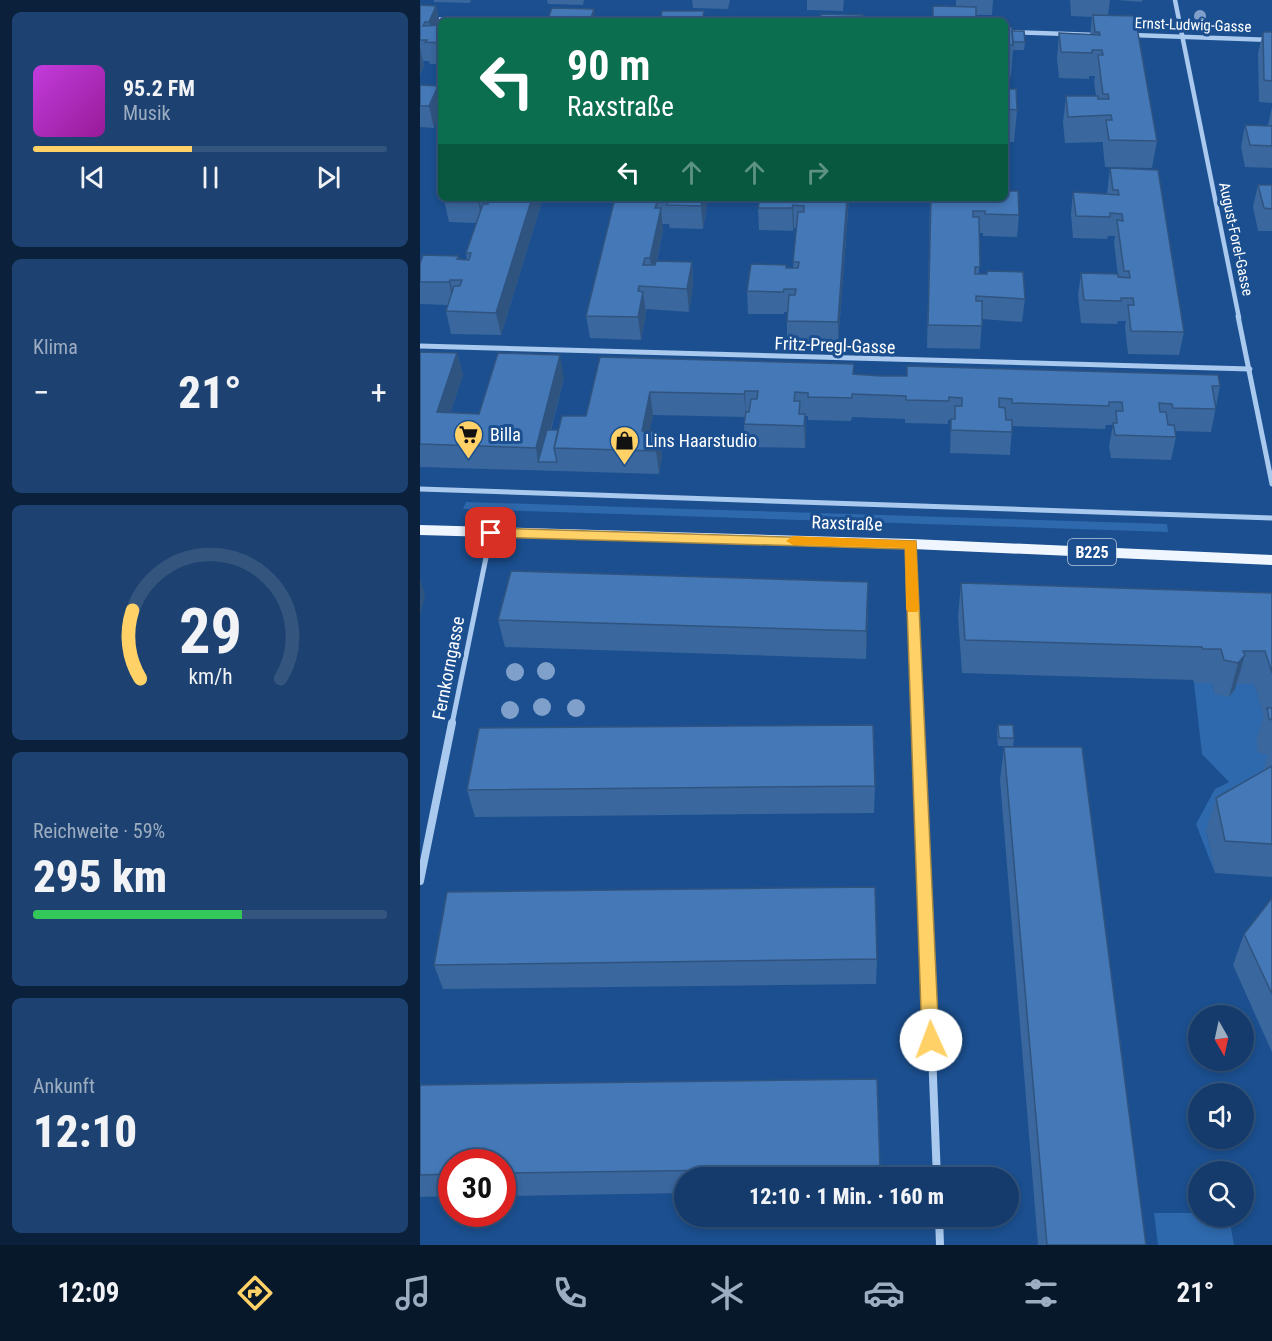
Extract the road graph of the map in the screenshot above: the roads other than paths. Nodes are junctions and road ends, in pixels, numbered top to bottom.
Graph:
1 (1175, 0) edge
2 (420, 19) edge
3 (438, 20) edge
4 (1008, 33) edge
5 (1102, 35) edge
6 (1125, 35) edge
7 (1183, 36) junction
8 (1272, 40) edge
9 (420, 346) edge
10 (1250, 369) junction
11 (1272, 484) edge
12 (420, 489) edge
13 (1272, 518) edge
14 (420, 530) edge
15 (491, 533) junction
16 (912, 544) junction
17 (1272, 560) edge
18 (420, 881) edge
19 (937, 1167) edge
20 (939, 1227) edge
21 (940, 1245) edge

1 - 7 street, August-Forel-Gasse
2 - 3 street
4 - 5 street
6 - 7 street, Ernst-Ludwig-Gasse
7 - 8 street, Ernst-Ludwig-Gasse
7 - 10 street, August-Forel-Gasse
9 - 10 street, Fritz-Pregl-Gasse
10 - 11 street, August-Forel-Gasse
12 - 13 street, Raxstraße
14 - 15 main road, Raxstraße / B225
15 - 16 main road, Raxstraße / B225
15 - 18 street, Fernkorngasse
16 - 17 main road, Raxstraße / B225
16 - 19 street
20 - 21 street

